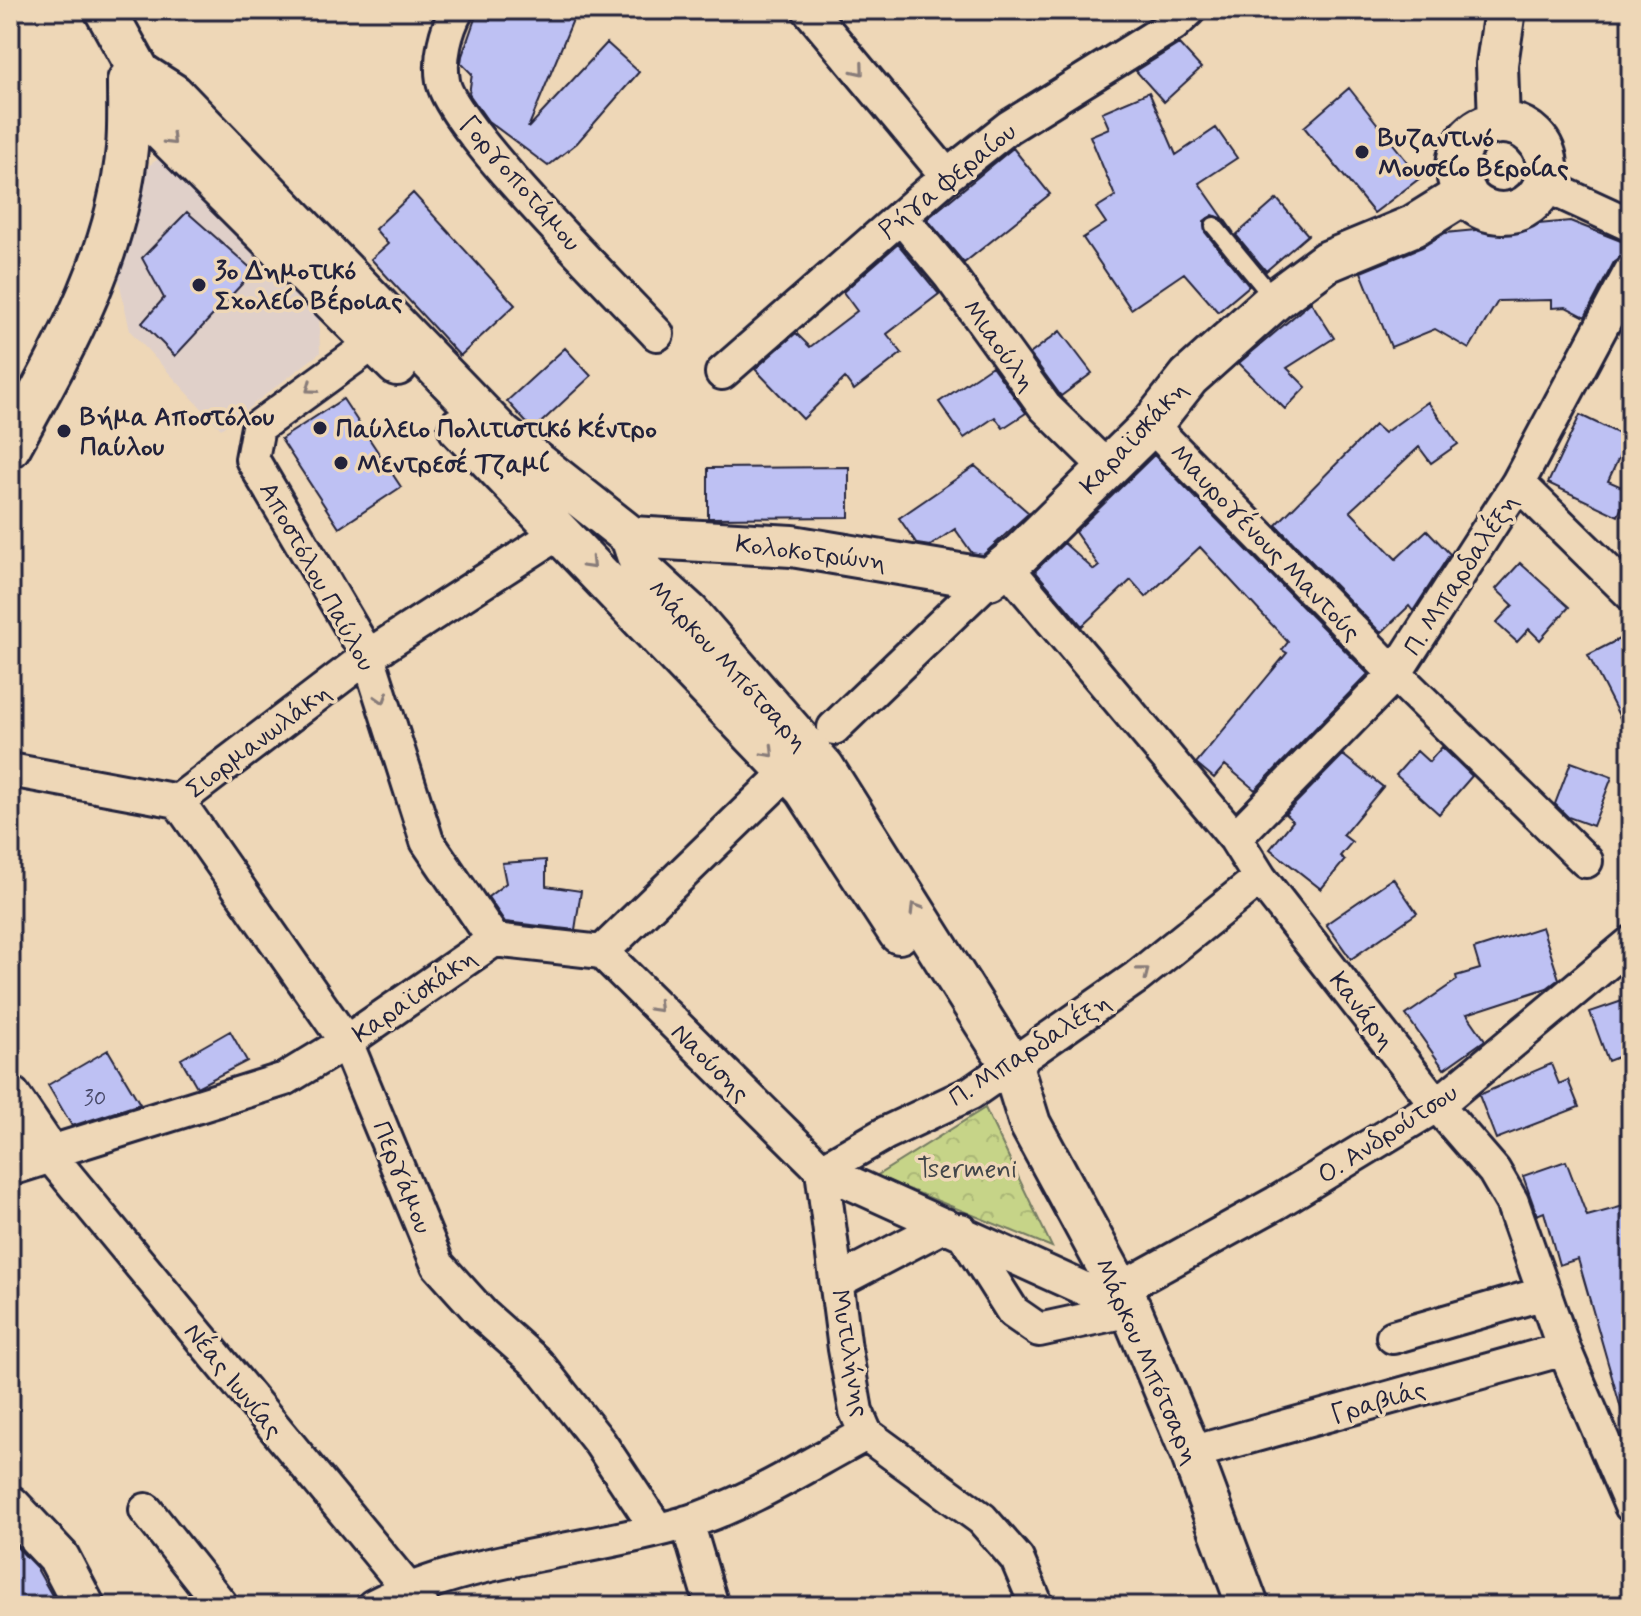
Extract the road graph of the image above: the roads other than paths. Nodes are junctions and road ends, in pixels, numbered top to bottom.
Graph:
1 (105, 10) edge
2 (457, 10) edge
3 (809, 10) edge
4 (1505, 10) edge
5 (1175, 15) edge
6 (134, 65) junction
7 (1499, 123) junction
8 (947, 176) junction
9 (1544, 185) junction
10 (1466, 193) junction
11 (901, 217) junction
12 (1631, 225) edge
13 (1214, 226) dead end
14 (1631, 271) edge
15 (1275, 300) junction
16 (657, 334) dead end
17 (375, 342) junction
18 (722, 373) dead end
19 (1151, 425) junction
20 (10, 447) edge
21 (1106, 467) junction
22 (1518, 483) junction
23 (560, 532) junction
24 (631, 537) junction
25 (997, 572) junction
26 (1631, 594) edge
27 (368, 656) junction
28 (1395, 674) junction
29 (834, 728) dead end
30 (10, 770) edge
31 (772, 787) dead end
32 (178, 801) junction
33 (1235, 838) junction
34 (1586, 861) dead end
35 (1260, 878) junction
36 (494, 940) junction
37 (1631, 944) edge
38 (602, 952) junction
39 (346, 1042) junction
40 (1002, 1072) junction
41 (10, 1097) edge
42 (1437, 1105) junction
43 (48, 1153) junction
44 (10, 1165) edge
45 (822, 1170) junction
46 (953, 1227) junction
47 (838, 1281) junction
48 (1545, 1293) junction
49 (1126, 1300) junction
50 (1393, 1337) dead end
51 (1564, 1349) junction
52 (866, 1434) junction
53 (1191, 1453) junction
54 (10, 1506) edge
55 (1631, 1506) edge
56 (146, 1510) dead end
57 (672, 1526) junction
58 (413, 1598) edge
59 (84, 1606) edge
60 (222, 1606) edge
61 (373, 1606) edge
62 (712, 1606) edge
63 (1037, 1606) edge
64 (1248, 1606) edge

1 - 6 street, Μάρκου Μπότσαρη
2 - 16 street, Γοργοποτάμου
3 -> 8 street
4 - 7 street
5 - 8 street, Ρήγα Φεραίου
6 -> 17 street, Μάρκου Μπότσαρη
6 - 20 street
6 - 24 street, Μάρκου Μπότσαρη
7 - 9 street
7 - 10 street
8 - 11 street, Ρήγα Φεραίου
9 - 10 street
9 - 12 street
10 - 15 street, Καραϊσκάκη
11 - 18 street, Ρήγα Φεραίου
11 - 21 street, Μιαούλη
13 - 15 lane
14 - 22 street, Π. Μπαρδαλέξη
15 - 19 street, Καραϊσκάκη
17 - 23 street, Μάρκου Μπότσαρη
17 -> 27 street, Αποστόλου Παύλου
19 - 21 street, Καραϊσκάκη
19 - 28 street, Μαυρογένους Μαντούς
21 - 25 street, Καραϊσκάκη
22 - 26 street
22 - 28 street, Π. Μπαρδαλέξη
23 - 27 street, Σιορμανωλάκη
23 -> 40 street, Μάρκου Μπότσαρη
24 - 25 street, Κολοκοτρώνη
40 -> 24 street, Μάρκου Μπότσαρη
25 - 29 street, Καραϊσκάκη
25 - 33 street, Κανάρη
27 - 32 street, Σιορμανωλάκη
27 -> 36 street, Αποστόλου Παύλου
28 - 33 street, Π. Μπαρδαλέξη
28 - 34 street, Μαυρογένους Μαντούς
30 - 32 street, Σιορμανωλάκη
31 - 38 street
32 - 39 street, Περγάμου
33 - 35 street, Κανάρη
40 -> 35 street, Π. Μπαρδαλέξη
35 - 42 street, Κανάρη
36 - 38 street, Καραϊσκάκη
36 - 39 street, Καραϊσκάκη
37 - 42 street, Ο. Ανδρούτσου
38 -> 45 street, Ναούσης
39 - 43 street, Καραϊσκάκη
39 - 57 street, Περγάμου
40 - 45 street, Π. Μπαρδαλέξη
40 - 49 street, Μάρκου Μπότσαρη
41 - 43 street
42 - 48 street, Κανάρη
42 - 49 street, Ο. Ανδρούτσου
43 - 44 street, Καραϊσκάκη
43 - 58 street, Νέας Ιωνίας
45 - 46 street
45 - 47 street, Mυτιλήνης
46 - 47 street
46 - 49 street
46 - 49 street, Ο. Ανδρούτσου
47 - 52 street, Mυτιλήνης
48 - 50 street
48 - 51 street, Κανάρη
49 - 53 street, Μάρκου Μπότσαρη
51 - 53 street, Γραβιάς
51 - 55 street, Κανάρη
52 - 57 street
52 - 63 street, Mυτιλήνης
53 - 64 street, Μάρκου Μπότσαρη
54 - 59 street
56 - 60 street
57 - 58 street
57 - 62 street, Περγάμου
58 - 61 street

